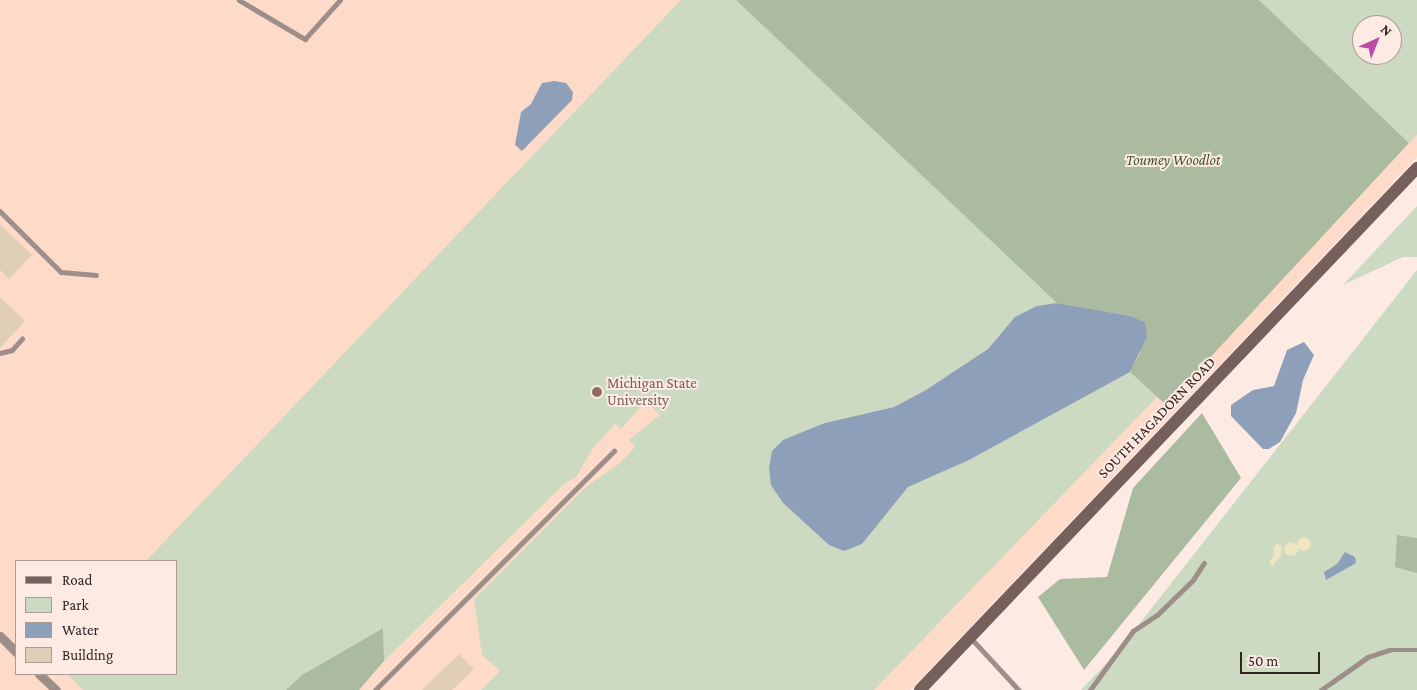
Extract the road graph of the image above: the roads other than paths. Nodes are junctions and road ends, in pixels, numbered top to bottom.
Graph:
1 (238, 0) edge
2 (340, 0) edge
3 (1417, 168) edge
4 (0, 211) edge
5 (96, 275) dead end
6 (22, 339) dead end
7 (0, 353) edge
8 (614, 451) dead end
9 (1204, 563) dead end
10 (0, 636) edge
11 (970, 637) junction
12 (1417, 650) edge
13 (15, 651) edge
14 (40, 675) edge
15 (56, 690) edge
16 (375, 690) edge
17 (920, 690) edge
18 (1019, 690) edge
19 (1090, 690) edge
20 (1321, 690) edge

1 - 2 lane
3 - 11 street, SOUTH HAGADORN ROAD
4 - 5 lane
6 - 7 lane
8 - 16 lane
9 - 19 lane
10 - 13 street
11 - 17 street, SOUTH HAGADORN ROAD
11 - 18 lane
12 - 20 lane
14 - 15 street

